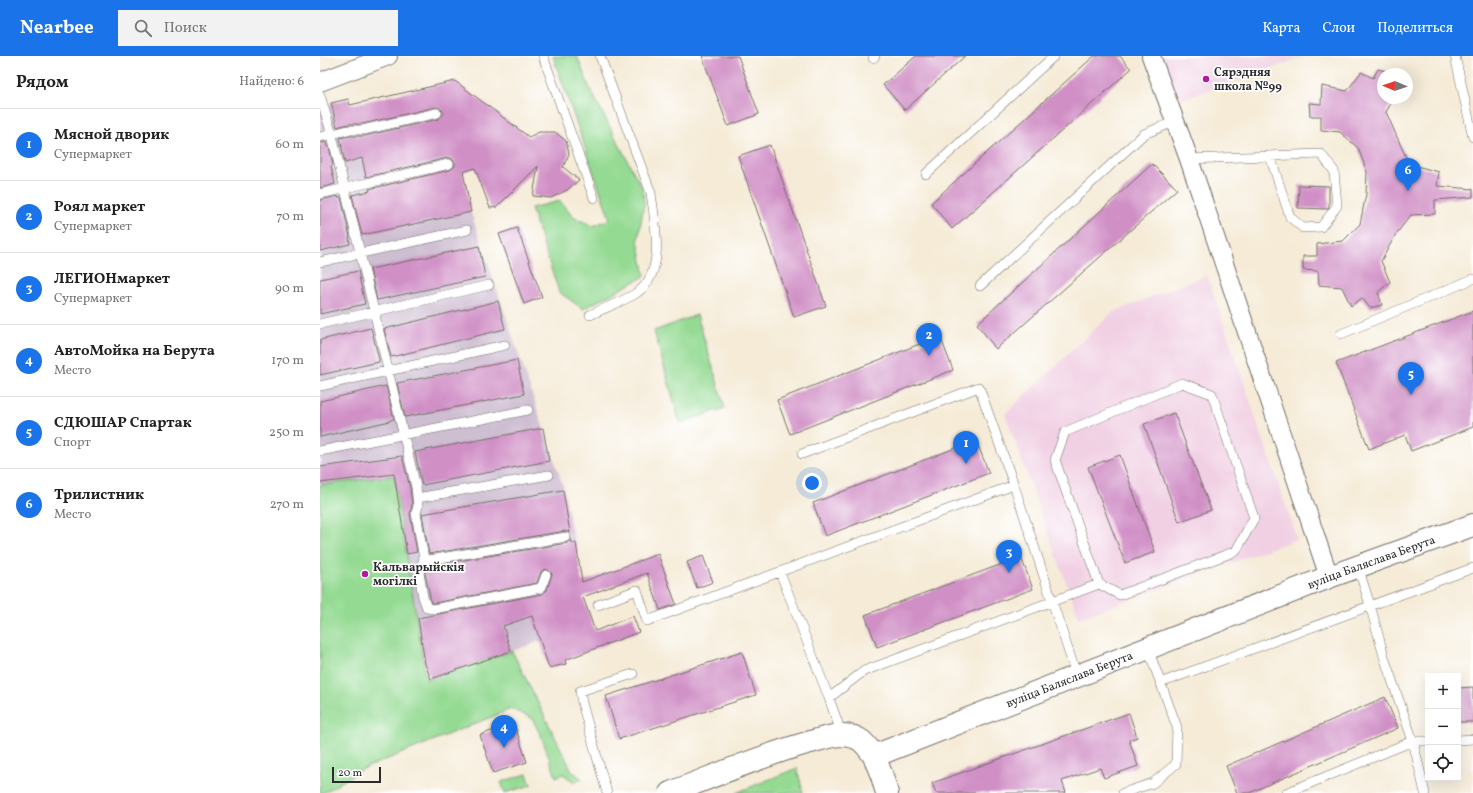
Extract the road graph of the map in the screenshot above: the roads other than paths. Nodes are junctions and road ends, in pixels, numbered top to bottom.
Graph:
1 (388, 56) edge
2 (543, 56) edge
3 (600, 56) edge
4 (1054, 56) edge
5 (1151, 56) edge
6 (1455, 56) edge
7 (320, 82) edge
8 (320, 95) edge
9 (438, 113) dead end
10 (1471, 120) edge
11 (1176, 121) junction
12 (332, 135) junction
13 (320, 137) edge
14 (1473, 137) edge
15 (1270, 156) junction
16 (1189, 159) junction
17 (449, 164) dead end
18 (926, 174) dead end
19 (344, 188) junction
20 (320, 194) edge
21 (594, 198) dead end
22 (466, 230) dead end
23 (360, 254) junction
24 (320, 262) edge
25 (1473, 279) edge
26 (489, 285) dead end
27 (980, 286) dead end
28 (374, 312) junction
29 (590, 315) dead end
30 (320, 324) edge
31 (1341, 334) dead end
32 (506, 345) dead end
33 (388, 371) junction
34 (320, 386) edge
35 (528, 410) dead end
36 (403, 434) junction
37 (320, 451) edge
38 (802, 454) dead end
39 (549, 475) dead end
40 (1014, 485) junction
41 (417, 498) junction
42 (1473, 525) edge
43 (566, 537) dead end
44 (423, 561) junction
45 (1358, 567) junction
46 (1473, 568) edge
47 (780, 572) junction
48 (546, 575) dead end
49 (1329, 577) junction
50 (1099, 584) junction
51 (1052, 601) junction
52 (598, 605) dead end
53 (1370, 606) junction
54 (1148, 649) junction
55 (633, 674) dead end
56 (1077, 677) junction
57 (1160, 683) junction
58 (829, 698) junction
59 (842, 735) junction
60 (1473, 739) edge
61 (1425, 740) edge
62 (1461, 740) edge
63 (1413, 741) junction
64 (874, 756) junction
65 (607, 793) edge
66 (670, 793) edge
67 (888, 793) edge
68 (1124, 793) edge
69 (1286, 793) edge
70 (1425, 793) edge

1 - 7 street
2 - 21 lane
3 - 29 lane
4 - 18 lane
5 - 11 street
6 - 10 lane
8 - 12 lane
9 - 12 lane
10 - 14 lane
11 - 16 street
11 - 27 lane
12 - 13 lane
12 - 19 lane
15 - 15 lane
15 - 16 lane
16 - 49 street
17 - 19 lane
19 - 20 lane
19 - 23 lane
22 - 23 lane
23 - 24 lane
23 - 28 lane
25 - 31 lane
26 - 28 lane
28 - 30 lane
28 - 33 lane
32 - 33 lane
33 - 34 lane
33 - 36 lane
35 - 36 lane
36 - 37 lane
36 - 41 lane
38 - 40 lane
39 - 41 lane
40 - 47 lane
40 - 51 lane
41 - 44 lane
42 - 45 street, вуліца Баляслава Берута
43 - 44 lane
44 - 48 lane
45 - 49 street, вуліца Баляслава Берута
45 - 53 lane
46 - 53 lane
47 - 52 lane
47 - 58 lane
49 - 54 street, вуліца Баляслава Берута
50 - 50 lane
50 - 51 lane
51 - 56 lane
51 - 58 lane
53 - 57 lane
53 - 63 lane
54 - 56 street, вуліца Баляслава Берута
54 - 57 lane
55 - 65 lane
56 - 64 street, вуліца Баляслава Берута
57 - 68 lane
58 - 59 lane
59 - 64 street
59 - 66 street
60 - 62 lane
61 - 63 lane
63 - 69 lane
63 - 70 lane
64 - 67 street

